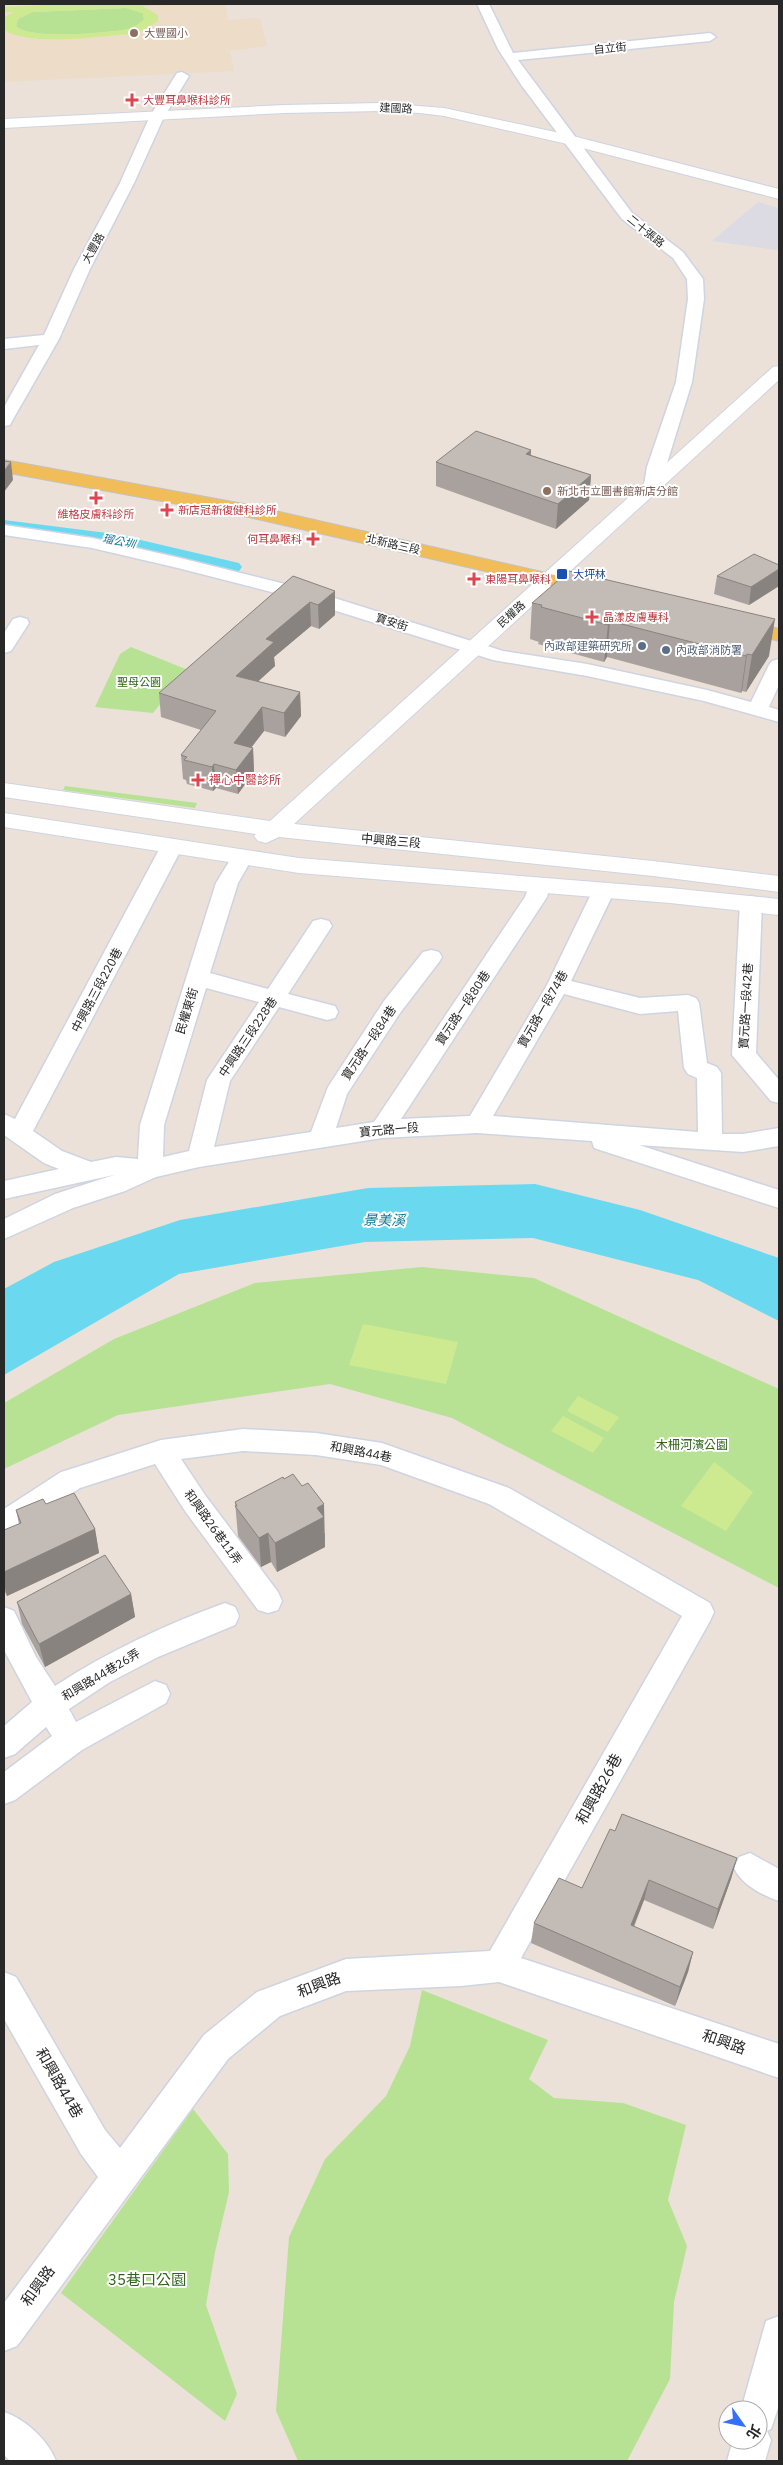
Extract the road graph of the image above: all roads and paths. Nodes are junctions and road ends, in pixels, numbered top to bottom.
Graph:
1 (483, 4) edge
2 (710, 37) dead end
3 (510, 57) junction
4 (182, 76) dead end
5 (156, 116) junction
6 (4, 124) edge
7 (569, 140) junction
8 (779, 194) edge
9 (50, 339) junction
10 (4, 344) edge
11 (779, 371) edge
12 (4, 421) edge
13 (4, 455) edge
14 (4, 466) edge
15 (653, 485) junction
16 (4, 530) edge
17 (554, 574) junction
18 (613, 588) edge
19 (779, 618) edge
20 (20, 623) dead end
21 (779, 635) edge
22 (4, 647) edge
23 (474, 647) junction
24 (779, 665) edge
25 (757, 711) junction
26 (779, 716) edge
27 (4, 790) edge
28 (4, 820) edge
29 (274, 829) junction
30 (172, 846) junction
31 (242, 857) junction
32 (779, 884) edge
33 (539, 885) junction
34 (604, 890) junction
35 (752, 903) junction
36 (779, 907) edge
37 (321, 926) dead end
38 (431, 957) dead end
39 (196, 981) junction
40 (558, 985) junction
41 (273, 999) junction
42 (326, 1012) dead end
43 (779, 1096) edge
44 (477, 1124) junction
45 (12, 1128) edge
46 (382, 1129) junction
47 (564, 1129) junction
48 (321, 1137) junction
49 (779, 1137) edge
50 (710, 1142) junction
51 (200, 1158) junction
52 (150, 1169) junction
53 (90, 1171) junction
54 (4, 1190) edge
55 (779, 1198) edge
56 (4, 1230) edge
57 (161, 1451) junction
58 (4, 1524) edge
59 (268, 1600) dead end
60 (700, 1612) joint
61 (225, 1616) dead end
62 (4, 1620) edge
63 (155, 1694) dead end
64 (49, 1706) junction
65 (71, 1740) junction
66 (4, 1744) edge
67 (4, 1790) edge
68 (750, 1868) dead end
69 (779, 1886) edge
70 (499, 1966) junction
71 (5, 1995) edge
72 (779, 2061) edge
73 (119, 2175) junction
74 (4, 2333) edge
75 (779, 2334) edge
76 (762, 2400) edge
77 (4, 2430) edge
78 (37, 2461) edge

1 - 3 street, 二十張路
2 - 3 street, 自立街
3 - 7 street, 二十張路
4 - 5 street, 大豐路
5 - 6 street, 建國路
5 - 7 street, 建國路
5 - 9 street, 大豐路
7 - 8 street, 建國路
7 - 15 street, 二十張路
9 - 10 street
9 - 12 street, 大豐路
11 - 15 street, 民權路
13 - 17 main road, 北新路三段
14 - 17 main road, 北新路三段
15 - 17 street, 民權路
16 - 23 street, 寶安街
17 - 18 main road, 北新路三段
17 - 23 street, 民權路
19 - 21 main road
20 - 22 street
23 - 25 street, 寶安街
23 - 29 street, 民權路
24 - 25 street
25 - 26 street, 寶安街
27 - 29 street, 中興路三段
28 - 30 street
29 - 31 street, 民權路
29 - 32 street, 中興路三段
30 - 31 street
30 - 45 street, 中興路三段220巷
31 - 33 street
31 - 39 street, 民權東街
33 - 34 street
33 - 46 street, 寶元路一段80巷
34 - 35 street
34 - 40 street, 寶元路一段74巷
35 - 36 street
35 - 43 street, 寶元路一段42巷
37 - 41 street, 中興路三段228巷
38 - 48 street, 寶元路一段84巷
39 - 41 street
39 - 52 street, 民權東街
40 - 44 street, 寶元路一段74巷
40 - 50 street
41 - 42 street
41 - 51 street, 中興路三段228巷
44 - 46 street, 寶元路一段
44 - 47 street, 寶元路一段
45 - 53 street
46 - 48 street, 寶元路一段
47 - 50 street, 寶元路一段
47 - 55 street
48 - 51 street, 寶元路一段
49 - 50 street, 寶元路一段
51 - 52 street, 寶元路一段
52 - 53 street, 寶元路一段
52 - 56 street
53 - 54 street, 寶元路一段
57 - 58 street, 和興路44巷
57 - 59 street, 和興路26巷11弄
57 - 60 street, 和興路44巷
60 - 70 street, 和興路26巷
61 - 64 street, 和興路44巷26弄
62 - 64 street, 和興路44巷26弄
63 - 65 street
64 - 65 street, 和興路44巷26弄
64 - 66 street, 和興路44巷26弄
65 - 67 street
68 - 69 street
70 - 72 street, 和興路
70 - 73 street, 和興路
71 - 73 street, 和興路44巷
73 - 74 street, 和興路
75 - 76 street
77 - 78 street

